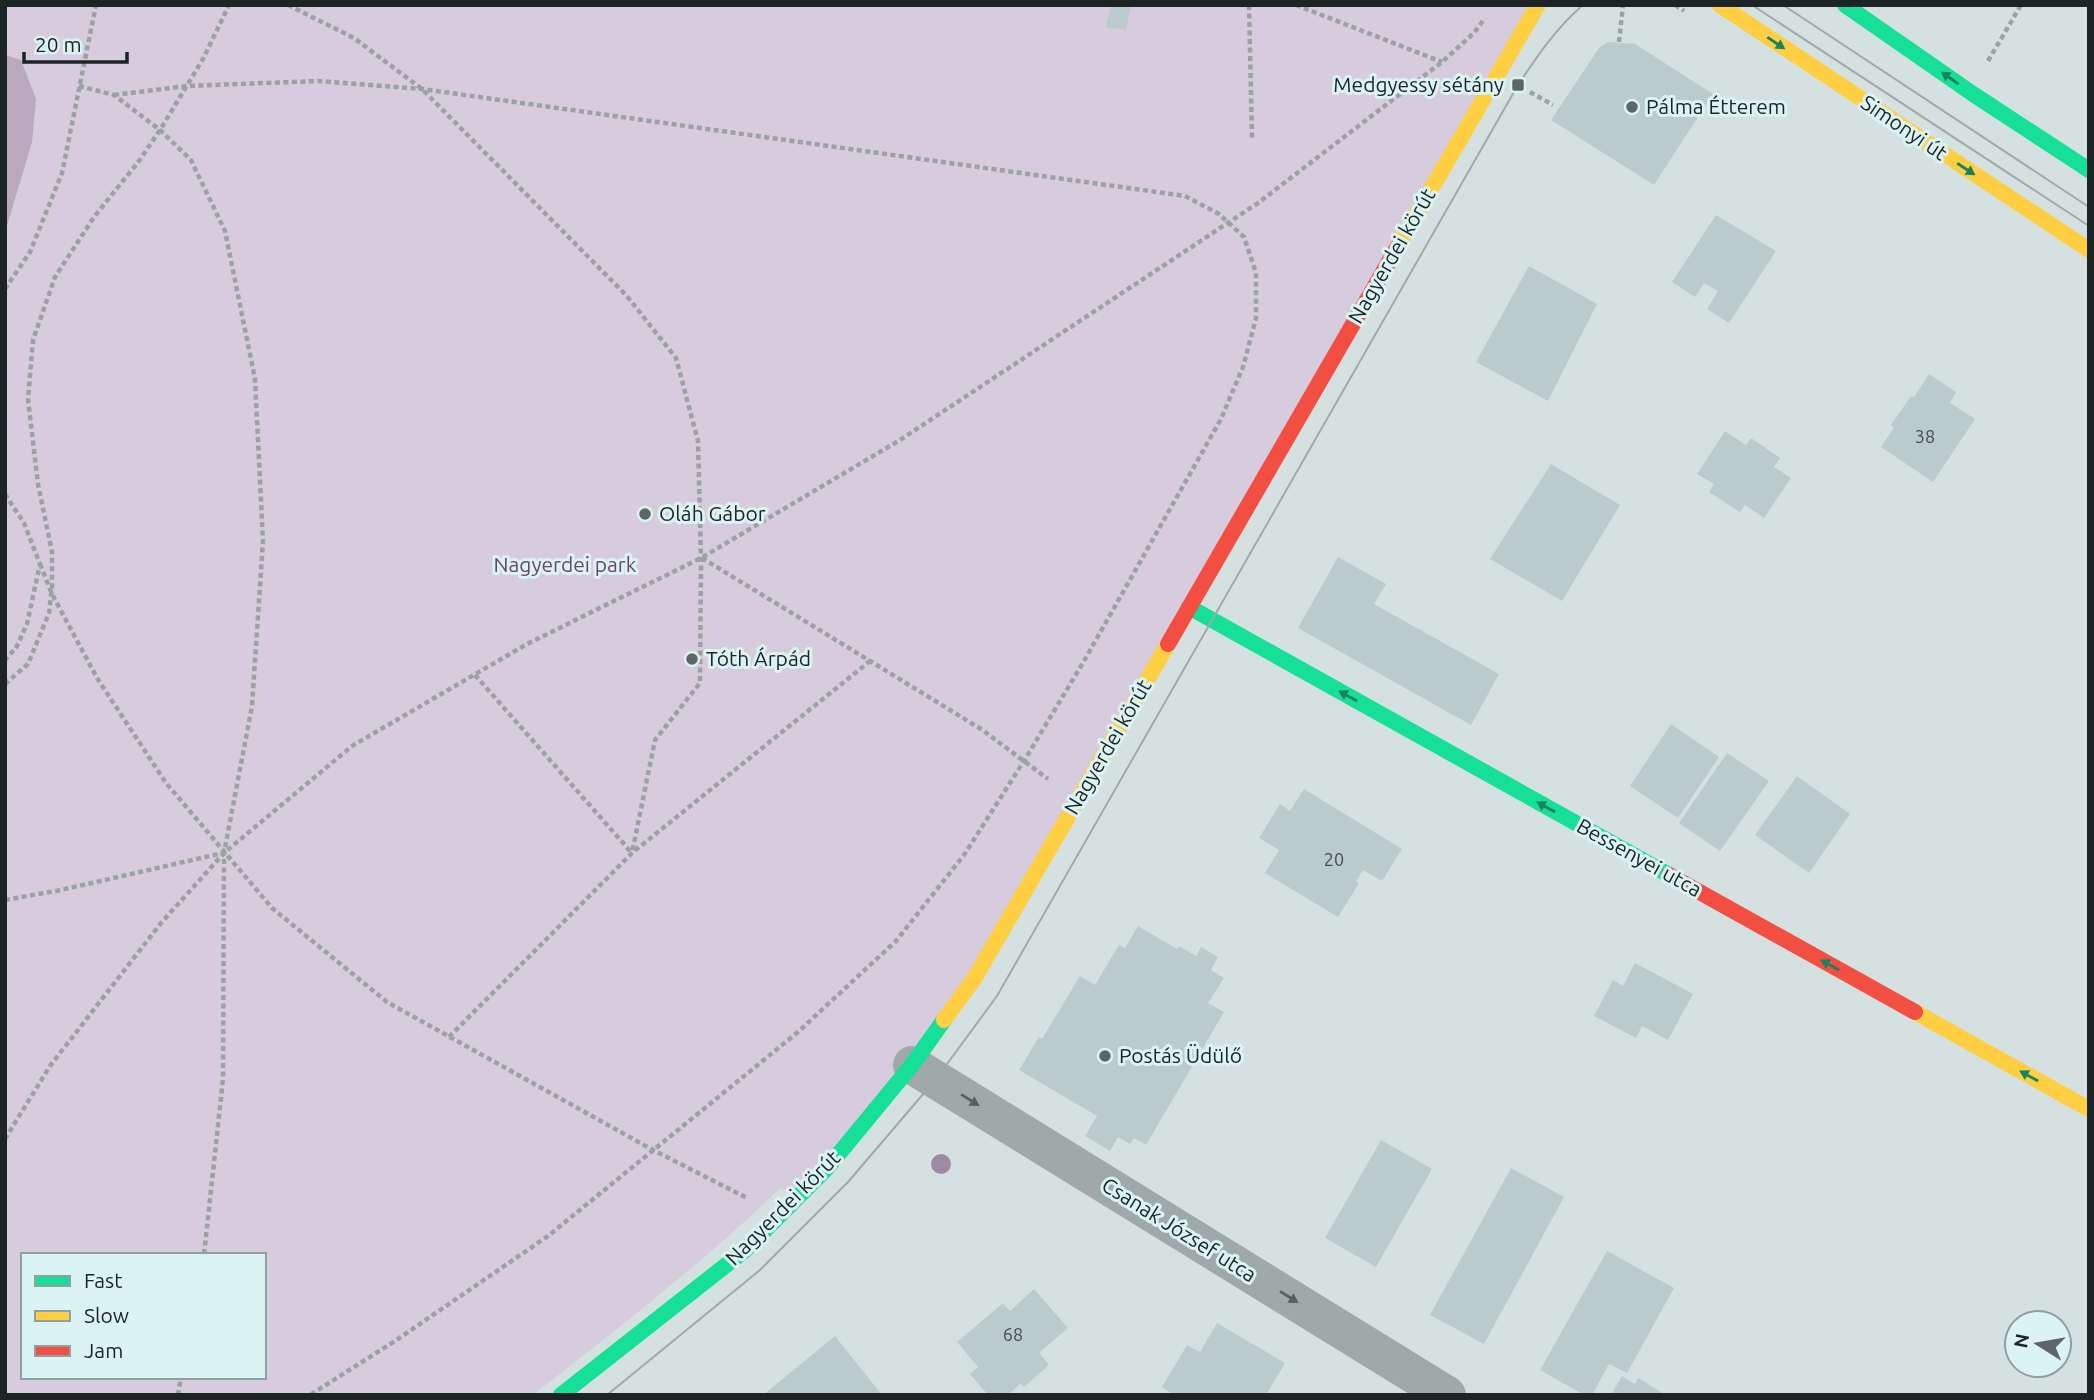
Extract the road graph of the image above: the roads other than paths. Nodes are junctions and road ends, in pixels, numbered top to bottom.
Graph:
1 (1538, 5) edge
2 (1720, 5) edge
3 (1844, 5) edge
4 (2089, 170) edge
5 (2089, 250) edge
6 (1189, 607) junction
7 (912, 1065) junction
8 (2089, 1109) edge
9 (561, 1395) edge
10 (1447, 1395) edge

1 - 6 street, Nagyerdei körút
2 -> 5 street, Simonyi út
4 -> 3 street
6 - 7 street, Nagyerdei körút
8 -> 6 street, Bessenyei utca
7 - 9 street, Nagyerdei körút
7 -> 10 street, Csanak József utca

